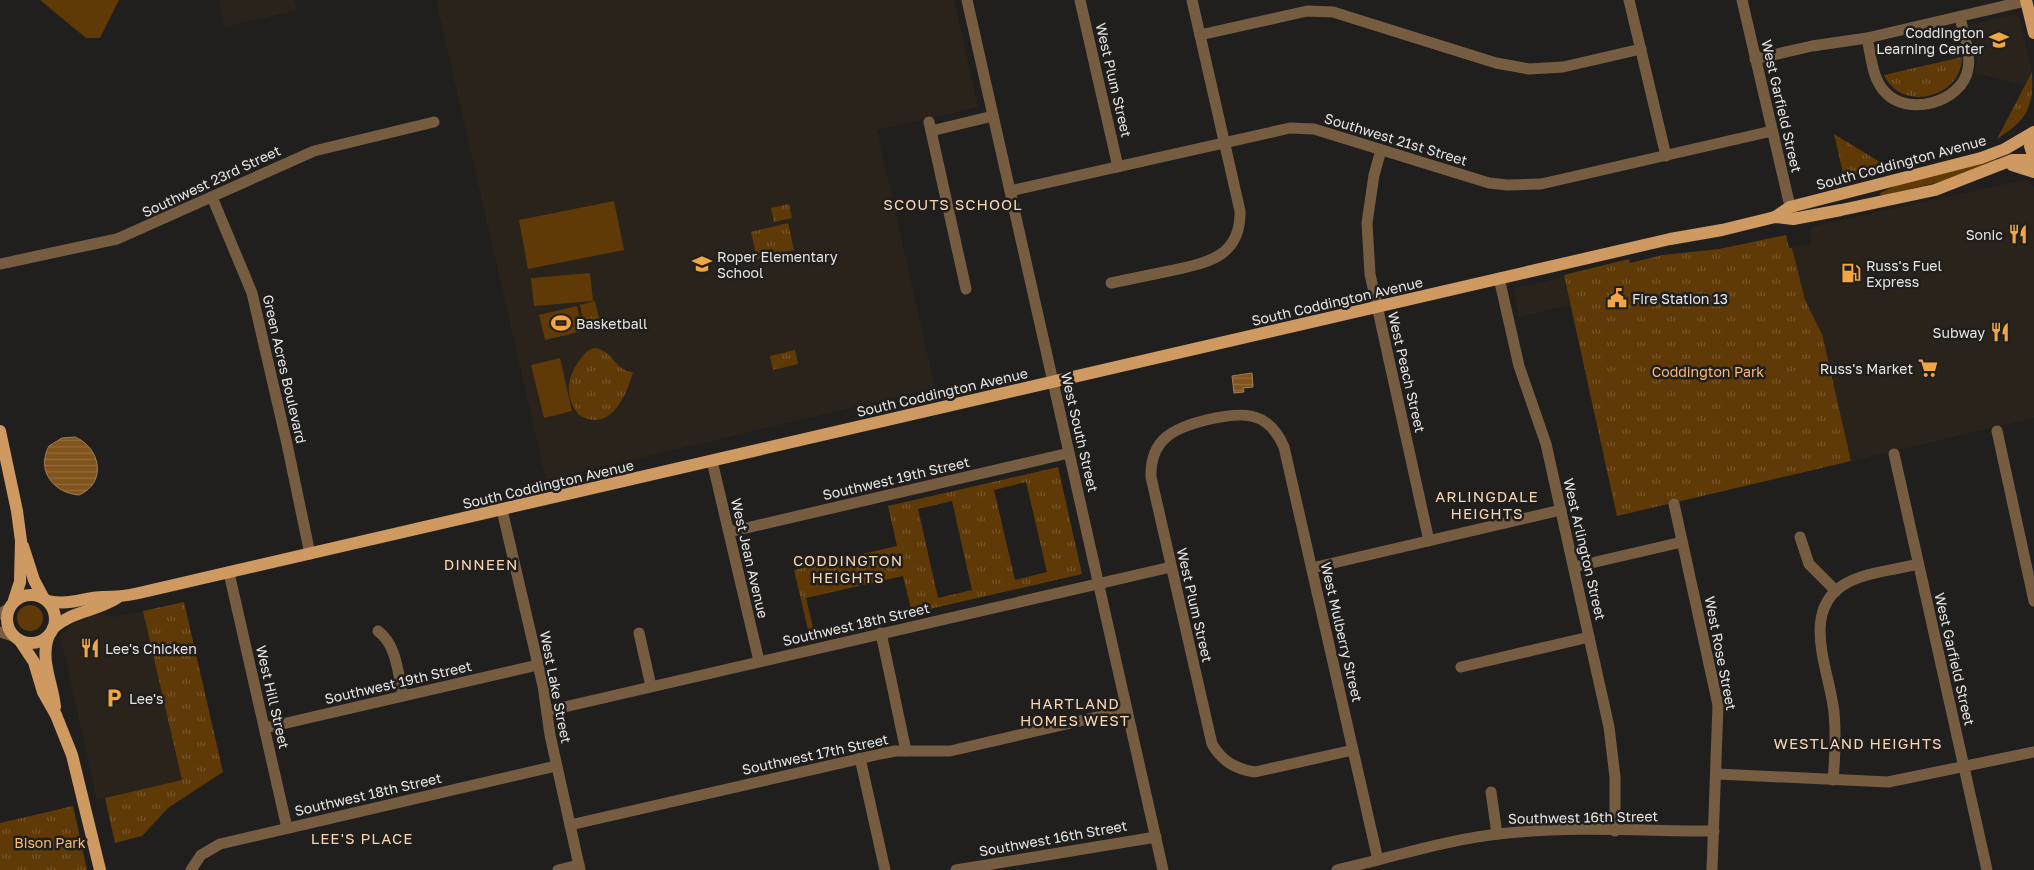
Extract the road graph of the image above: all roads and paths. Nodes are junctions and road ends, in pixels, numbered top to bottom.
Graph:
1 (967, 0) edge
2 (1080, 0) edge
3 (1192, 0) edge
4 (1630, 0) edge
5 (1742, 0) edge
6 (2026, 1) edge
7 (1960, 17) junction
8 (2034, 33) edge
9 (1200, 35) junction
10 (1867, 38) junction
11 (1641, 49) junction
12 (1755, 59) junction
13 (993, 116) junction
14 (434, 122) dead end
15 (1772, 131) junction
16 (2034, 133) edge
17 (1224, 142) junction
18 (1381, 150) junction
19 (1666, 156) junction
20 (2034, 159) edge
21 (1118, 167) junction
22 (1990, 170) junction
23 (2034, 172) edge
24 (1010, 192) junction
25 (212, 197) junction
26 (1791, 213) junction
27 (0, 264) edge
28 (1499, 278) junction
29 (1111, 283) dead end
30 (966, 288) dead end
31 (1378, 307) junction
32 (1054, 382) junction
33 (1261, 420) joint
34 (0, 431) edge
35 (1997, 431) dead end
36 (1069, 453) junction
37 (1894, 454) dead end
38 (712, 461) junction
39 (1674, 504) dead end
40 (502, 510) junction
41 (1561, 510) junction
42 (728, 532) junction
43 (1800, 537) dead end
44 (21, 541) junction
45 (1430, 541) junction
46 (1682, 542) junction
47 (310, 554) junction
48 (1918, 564) junction
49 (1171, 567) junction
50 (1574, 567) junction
51 (1312, 568) junction
52 (229, 573) junction
53 (1099, 583) junction
54 (1836, 590) junction
55 (117, 598) junction
56 (45, 599) junction
57 (2034, 601) edge
58 (8, 607) edge
59 (378, 631) dead end
60 (0, 632) edge
61 (51, 632) junction
62 (639, 633) dead end
63 (881, 633) junction
64 (1589, 636) junction
65 (17, 638) junction
66 (758, 662) junction
67 (538, 665) junction
68 (1461, 667) dead end
69 (651, 686) junction
70 (403, 696) junction
71 (1127, 710) junction
72 (547, 711) junction
73 (56, 715) junction
74 (265, 728) junction
75 (1353, 750) junction
76 (906, 751) junction
77 (2034, 752) edge
78 (860, 758) junction
79 (556, 766) junction
80 (1964, 768) junction
81 (1717, 774) junction
82 (1833, 780) junction
83 (1491, 792) dead end
84 (570, 825) junction
85 (288, 828) junction
86 (1615, 831) junction
87 (1714, 831) junction
88 (1497, 834) junction
89 (1156, 836) junction
90 (1378, 860) junction
91 (192, 868) edge
92 (579, 868) edge
93 (100, 870) edge
94 (558, 870) edge
95 (885, 870) edge
96 (956, 870) edge
97 (1164, 870) edge
98 (1337, 870) edge
99 (1712, 870) edge
100 (1987, 870) edge

1 - 13 street, West South Street
2 - 21 street, West Plum Street
3 - 9 street
4 - 11 street
5 - 12 street, West Garfield Street
6 - 7 street
6 - 8 main road
7 - 10 street
7 - 10 street
9 - 11 street
9 - 17 street
10 - 12 street
11 - 19 street
12 - 15 street, West Garfield Street
13 - 24 street, West South Street
13 - 30 street
14 - 25 street, Southwest 23rd Street
15 - 19 street, Southwest 21st Street
15 - 26 street, West Garfield Street
16 - 20 main road
16 - 26 main road, South Coddington Avenue
17 - 18 street, Southwest 21st Street
17 - 21 street, Southwest 21st Street
17 - 29 street
18 - 19 street, Southwest 21st Street
18 - 31 street, West Peach Street
20 - 22 main road, South Coddington Avenue
21 - 24 street, Southwest 21st Street
22 - 23 main road
22 - 26 main road, South Coddington Avenue
24 - 32 street, West South Street
25 - 27 street, Southwest 23rd Street
25 - 47 street, Green Acres Boulevard
26 - 28 main road, South Coddington Avenue
28 - 31 main road, South Coddington Avenue
28 - 41 street, West Arlington Street
31 - 32 main road, South Coddington Avenue
31 - 45 street, West Peach Street
32 - 36 street, West South Street
32 - 38 main road, South Coddington Avenue
33 - 49 street, West Plum Street
33 - 51 street, West Mulberry Street
34 - 44 main road
35 - 57 street
36 - 42 street, Southwest 19th Street
36 - 53 street, West South Street
37 - 48 street, West Garfield Street
38 - 40 main road, South Coddington Avenue
38 - 42 street, West Jean Avenue
39 - 46 street, West Rose Street
40 - 47 main road, South Coddington Avenue
40 - 67 street, West Lake Street
41 - 45 street
41 - 50 street, West Arlington Street
42 - 66 street, West Jean Avenue
43 - 54 street
44 - 56 main road
44 - 58 main road
45 - 51 street
46 - 50 street
46 - 81 street, West Rose Street
47 - 52 main road, South Coddington Avenue
48 - 54 street
48 - 80 street, West Garfield Street
49 - 53 street, Southwest 18th Street
49 - 75 street, West Plum Street
50 - 64 street, West Arlington Street
51 - 75 street, West Mulberry Street
52 - 55 main road, South Coddington Avenue
52 - 74 street, West Hill Street
53 - 63 street, Southwest 18th Street
53 - 71 street, West South Street
54 - 82 street
55 - 56 main road, South Coddington Avenue
55 - 61 main road, South Coddington Avenue
56 - 58 main road
56 - 61 main road
58 - 65 main road
59 - 70 street
60 - 65 street
61 - 65 main road
61 - 73 main road
62 - 69 street
63 - 66 street, Southwest 18th Street
63 - 76 street
64 - 68 street
64 - 86 street, West Arlington Street
65 - 73 main road
66 - 69 street, Southwest 18th Street
67 - 70 street, Southwest 19th Street
67 - 72 street, West Lake Street
69 - 72 street, Southwest 18th Street
70 - 74 street, Southwest 19th Street
71 - 76 street, Southwest 17th Street
71 - 89 street, West South Street
72 - 79 street, West Lake Street
73 - 93 main road
74 - 85 street, West Hill Street
75 - 90 street, West Mulberry Street
76 - 78 street, Southwest 17th Street
77 - 80 street
78 - 84 street, Southwest 17th Street
78 - 95 street
79 - 84 street, West Lake Street
79 - 85 street, Southwest 18th Street
80 - 82 street
80 - 100 street, West Garfield Street
81 - 82 street
81 - 87 street, West Rose Street
83 - 88 street
84 - 92 street, West Lake Street
85 - 91 street, Southwest 18th Street
86 - 87 street, Southwest 16th Street
86 - 88 street, Southwest 16th Street
87 - 99 street, West Rose Street
88 - 90 street, Southwest 16th Street
89 - 96 street, Southwest 16th Street
89 - 97 street, West South Street
90 - 98 street, Southwest 16th Street
92 - 94 street

